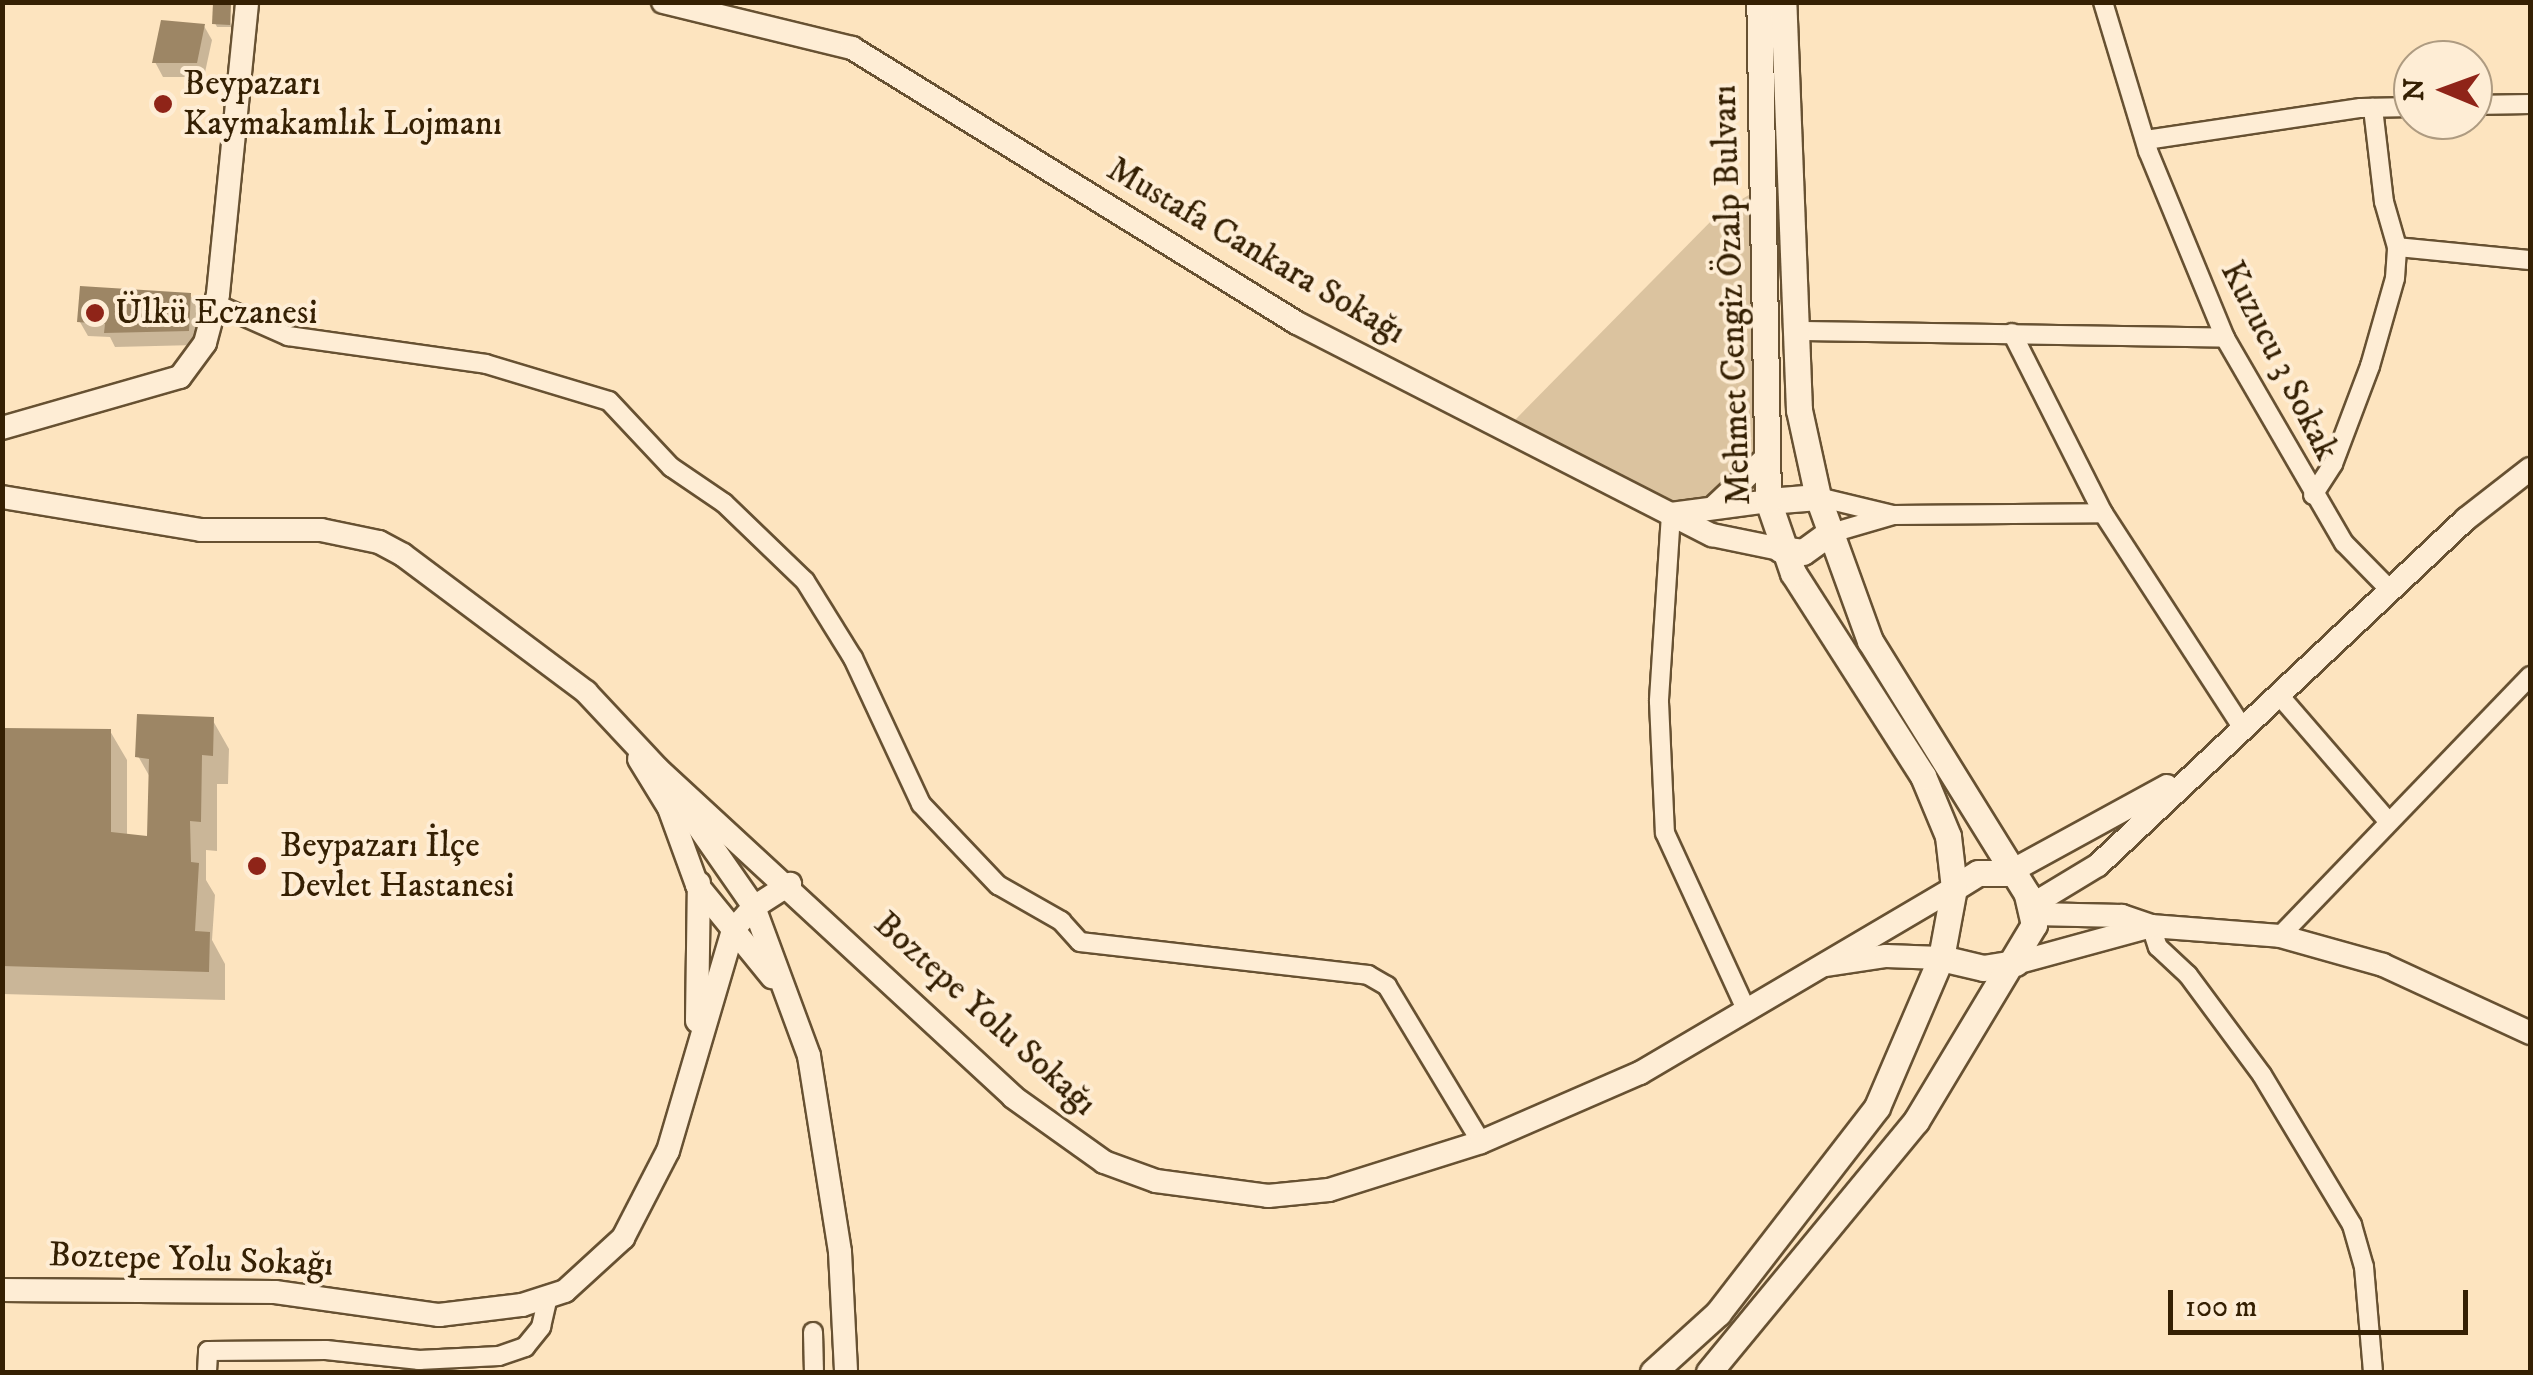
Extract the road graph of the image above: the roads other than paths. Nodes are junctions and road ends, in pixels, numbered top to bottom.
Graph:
1 (246, 2) edge
2 (663, 2) edge
3 (1759, 2) edge
4 (1784, 2) edge
5 (2103, 2) edge
6 (2530, 104) edge
7 (2493, 105) edge
8 (2373, 108) junction
9 (2393, 108) edge
10 (2146, 140) junction
11 (2397, 247) junction
12 (2530, 260) edge
13 (216, 304) junction
14 (1797, 330) junction
15 (2012, 333) junction
16 (2225, 338) junction
17 (2, 428) edge
18 (1766, 458) junction
19 (2530, 468) edge
20 (2313, 495) junction
21 (2, 496) edge
22 (1818, 498) junction
23 (1768, 502) junction
24 (1713, 507) junction
25 (2103, 513) junction
26 (1670, 514) junction
27 (1893, 515) junction
28 (1828, 534) junction
29 (1780, 549) junction
30 (2390, 590) junction
31 (2530, 676) edge
32 (2278, 694) junction
33 (2242, 727) junction
34 (624, 730) junction
35 (657, 768) junction
36 (2196, 770) junction
37 (2386, 820) junction
38 (722, 859) junction
39 (2008, 873) junction
40 (790, 884) junction
41 (698, 885) junction
42 (1954, 888) junction
43 (754, 906) junction
44 (2033, 909) junction
45 (2152, 926) junction
46 (733, 930) junction
47 (2280, 936) junction
48 (1941, 958) junction
49 (2016, 963) junction
50 (1812, 967) junction
51 (1746, 1009) junction
52 (794, 1010) junction
53 (2530, 1034) edge
54 (698, 1045) junction
55 (1481, 1142) junction
56 (2, 1290) edge
57 (548, 1297) junction
58 (814, 1332) dead end
59 (207, 1372) edge
60 (814, 1372) edge
61 (846, 1372) edge
62 (1652, 1372) edge
63 (1709, 1372) edge
64 (2373, 1372) edge

1 - 13 street
2 - 26 street, Mustafa Cankara Sokağı
3 - 18 main road, Mehmet Cengiz Özalp Bulvarı
4 - 14 main road, Mehmet Cengiz Özalp Bulvarı
5 - 10 street, Kuzucu 3 Sokak
6 - 7 street
8 - 9 street
8 - 10 street
8 - 11 street
10 - 16 street, Kuzucu 3 Sokak
11 - 12 street
11 - 20 street
13 - 17 street
13 - 55 street
14 - 15 street
14 - 22 main road, Mehmet Cengiz Özalp Bulvarı
15 - 16 street
15 - 25 street
16 - 20 street, Kuzucu 3 Sokak
18 - 23 main road, Mehmet Cengiz Özalp Bulvarı
18 - 24 street
19 - 30 street
20 - 30 street, Kuzucu 3 Sokak
21 - 34 street
22 - 23 main road
22 - 27 street
22 - 28 main road, Mehmet Cengiz Özalp Bulvarı
23 - 24 street
23 - 29 main road, Mehmet Cengiz Özalp Bulvarı
24 - 26 street
25 - 27 street
25 - 33 street
26 - 29 street, Mustafa Cankara Sokağı
26 - 51 street
27 - 28 street
28 - 29 main road
28 - 39 main road, Mehmet Cengiz Özalp Bulvarı
29 - 42 main road, Mehmet Cengiz Özalp Bulvarı
30 - 32 street
31 - 37 street
32 - 33 street
32 - 37 street
33 - 36 street
34 - 35 street
34 - 41 street
35 - 38 street
35 - 40 street
36 - 39 street
36 - 44 street
37 - 47 street
38 - 40 street
38 - 41 street
38 - 43 street
39 - 42 main road
39 - 44 main road, Mehmet Cengiz Özalp Bulvarı
40 - 43 street
40 - 55 street, Boztepe Yolu Sokağı
41 - 46 street
41 - 54 street
42 - 48 main road, Mehmet Cengiz Özalp Bulvarı
42 - 50 street, Boztepe Yolu Sokağı
43 - 46 street
43 - 52 street
44 - 45 street
44 - 49 main road
45 - 47 street
45 - 49 street
45 - 64 street
46 - 52 street
46 - 54 street
47 - 53 street
48 - 49 main road
48 - 50 street
48 - 62 main road, Mehmet Cengiz Özalp Bulvarı
49 - 63 main road
50 - 51 street, Boztepe Yolu Sokağı
51 - 55 street, Boztepe Yolu Sokağı
52 - 61 street
54 - 57 street, Boztepe Yolu Sokağı
56 - 57 street, Boztepe Yolu Sokağı
57 - 59 street
58 - 60 street

